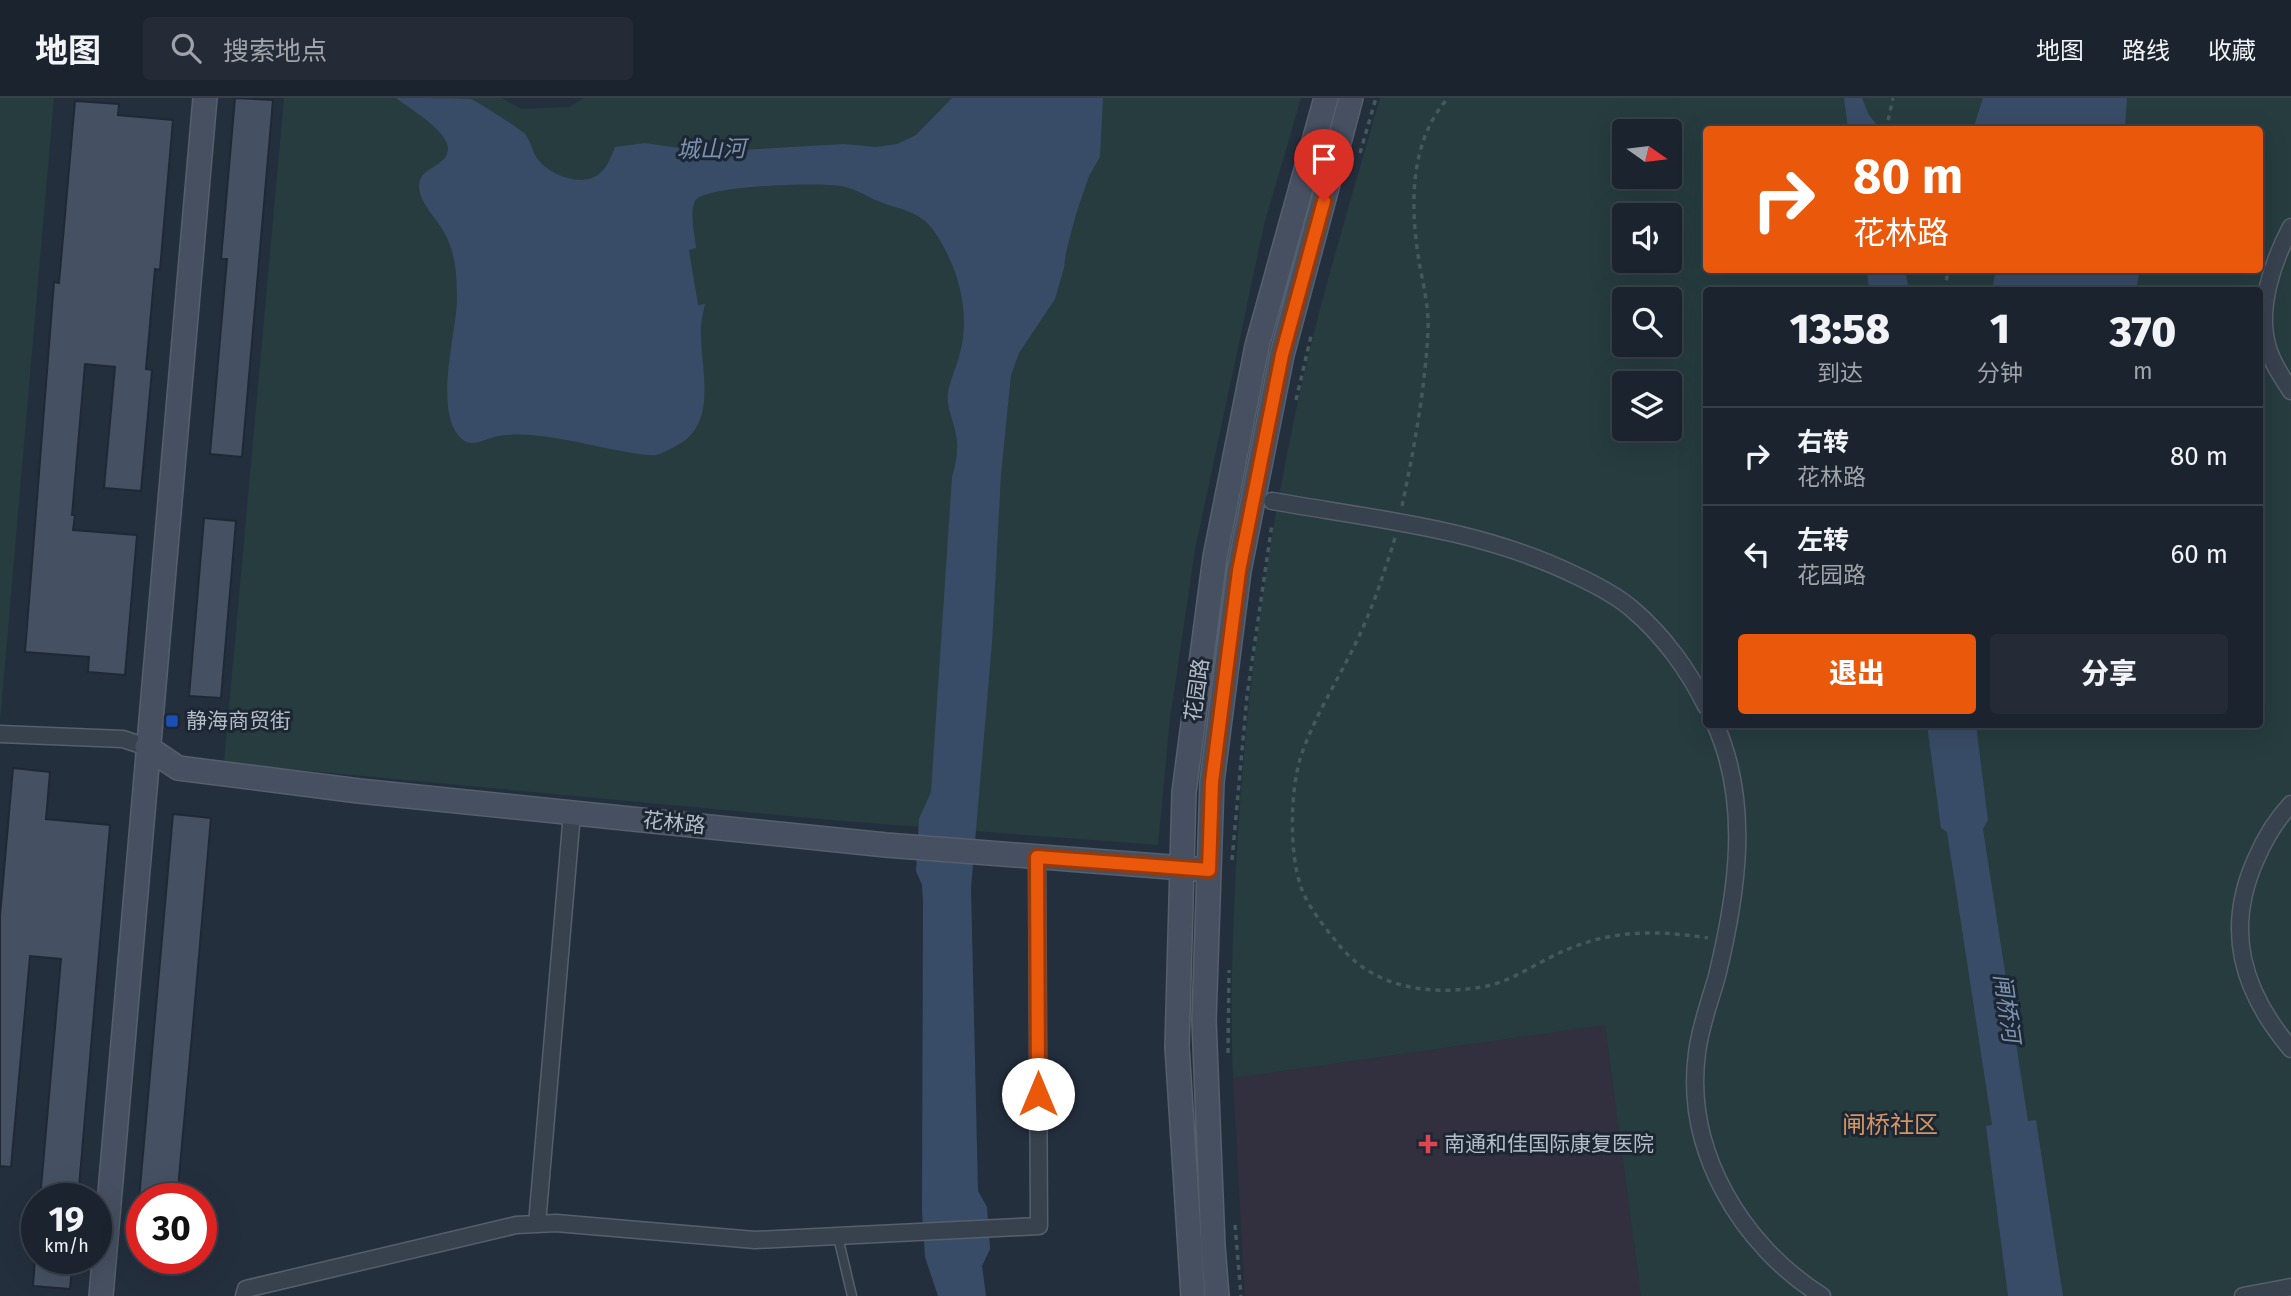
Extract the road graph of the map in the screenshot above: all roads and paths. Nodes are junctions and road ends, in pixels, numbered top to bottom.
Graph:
1 (205, 98) edge
2 (1326, 98) edge
3 (1351, 98) edge
4 (1376, 98) edge
5 (1448, 98) edge
6 (1893, 98) edge
7 (1886, 126) edge
8 (1359, 157) dead end
9 (2291, 227) edge
10 (1314, 323) dead end
11 (2291, 391) edge
12 (1296, 401) dead end
13 (1272, 501) dead end
14 (1273, 518) dead end
15 (1398, 523) junction
16 (1703, 701) edge
17 (1716, 728) edge
18 (0, 734) edge
19 (147, 747) junction
20 (2291, 804) edge
21 (572, 813) junction
22 (1037, 857) junction
23 (1181, 868) junction
24 (1220, 870) junction
25 (1724, 941) junction
26 (1229, 964) dead end
27 (2291, 1049) edge
28 (1228, 1061) dead end
29 (1234, 1213) dead end
30 (537, 1224) junction
31 (838, 1237) junction
32 (2291, 1287) edge
33 (101, 1296) edge
34 (244, 1296) edge
35 (852, 1296) edge
36 (1193, 1296) edge
37 (1217, 1296) edge
38 (1241, 1296) edge
39 (1822, 1296) edge
40 (2243, 1296) edge

1 - 19 main road
2 - 23 main road, 花园路
3 - 24 main road, 花园路
4 - 8 path
5 - 15 path
6 - 7 path
9 - 11 street
10 - 12 path
13 - 15 street
14 - 24 path
15 - 16 street
15 - 25 path
17 - 25 street
18 - 19 street
19 - 21 main road, 花林路
19 - 33 main road
20 - 27 street
21 - 22 main road, 花林路
21 - 30 street
22 - 23 main road, 花林路
22 - 31 street
23 - 24 main road, 花林路
23 - 36 main road, 花园路
24 - 37 main road, 花园路
25 - 39 street
26 - 28 path
29 - 38 path
30 - 31 street
30 - 34 street
31 - 35 lane
32 - 40 street

